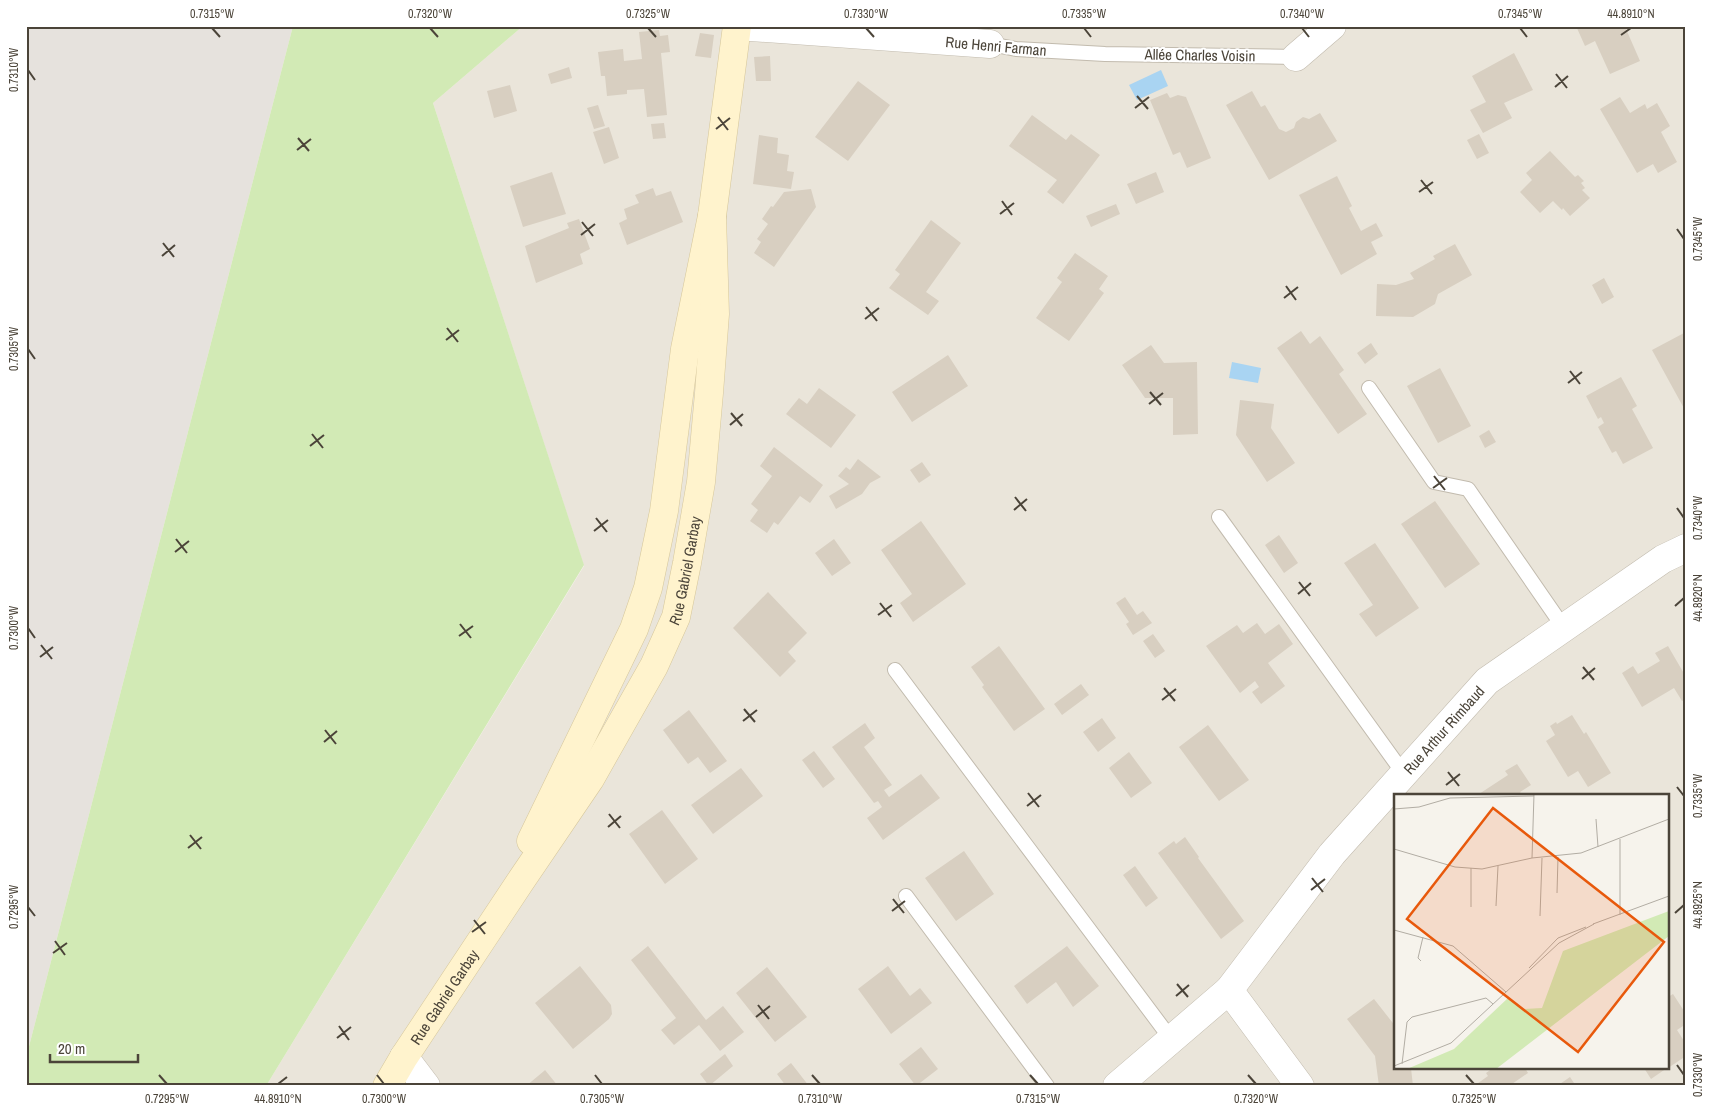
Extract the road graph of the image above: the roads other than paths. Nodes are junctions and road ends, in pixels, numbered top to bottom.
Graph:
1 (737, 26) edge
2 (1332, 26) edge
3 (990, 44) joint
4 (1104, 54) joint
5 (1296, 57) joint
6 (712, 216) junction
7 (1369, 388) dead end
8 (1218, 517) dead end
9 (1686, 548) edge
10 (1564, 628) junction
11 (895, 670) dead end
12 (1404, 774) junction
13 (520, 882) junction
14 (906, 896) dead end
15 (1229, 990) junction
16 (1171, 1039) junction
17 (404, 1057) junction
18 (388, 1086) edge
19 (426, 1086) edge
20 (1047, 1086) edge
21 (1116, 1086) edge
22 (1300, 1086) edge

1 - 3 street, Rue Henri Farman
1 - 6 street, Rue Gabriel Garbay
2 - 5 street
3 - 4 lane, Rue Henri Farman
4 - 5 lane, Allée Charles Voisin
6 - 13 street, Rue Gabriel Garbay
6 - 13 street, Rue Gabriel Garbay
7 - 10 lane
8 - 12 lane
9 - 10 street, Rue Arthur Rimbaud
10 - 12 street, Rue Arthur Rimbaud
11 - 16 lane
12 - 15 street, Rue Arthur Rimbaud
13 - 17 street, Rue Gabriel Garbay
14 - 20 lane
15 - 16 street, Rue Arthur Rimbaud
15 - 22 street
16 - 21 street, Rue Arthur Rimbaud
17 - 18 street, Rue Gabriel Garbay
17 - 19 street

